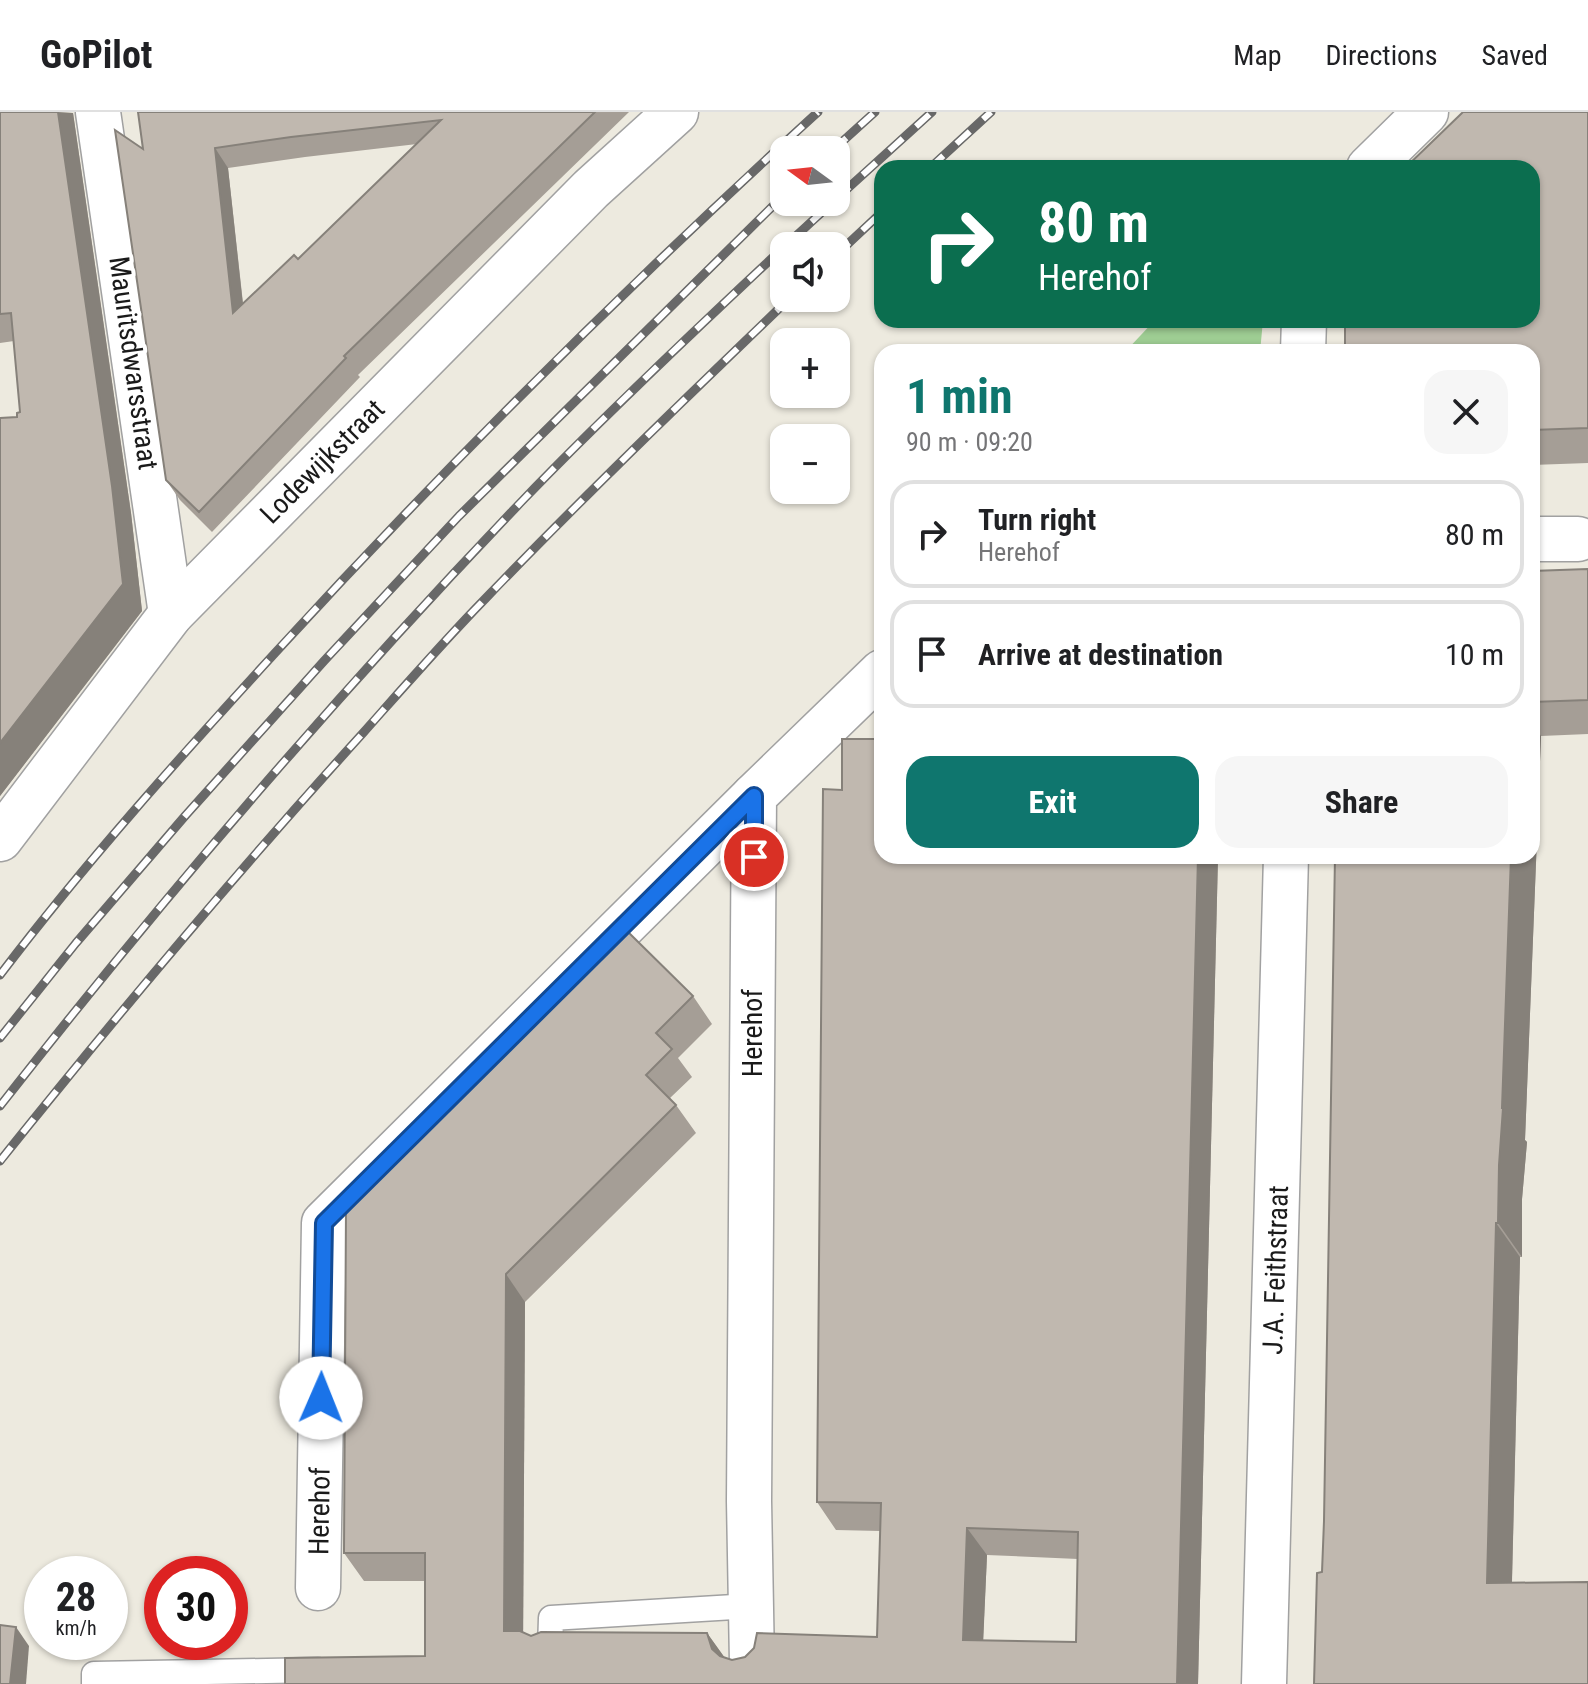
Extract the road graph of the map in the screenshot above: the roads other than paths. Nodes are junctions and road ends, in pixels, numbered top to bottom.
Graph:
1 (98, 112) edge
2 (676, 112) edge
3 (1426, 112) edge
4 (1377, 160) edge
5 (1540, 539) edge
6 (1578, 539) dead end
7 (171, 614) junction
8 (874, 680) edge
9 (754, 796) junction
10 (0, 839) edge
11 (1286, 864) edge
12 (318, 1588) dead end
13 (751, 1606) junction
14 (550, 1649) edge
15 (752, 1663) edge
16 (334, 1669) edge
17 (94, 1684) edge
18 (1264, 1684) edge

1 - 7 street, Mauritsdwarsstraat
2 - 7 street, Lodewijkstraat
3 - 4 street
5 - 6 street
7 - 10 street, Lodewijkstraat
8 - 9 street, Herehof
9 - 12 street, Herehof
9 - 13 street, Herehof
11 - 18 street, J.A. Feithstraat
13 - 14 lane
13 - 15 street, Herehof
16 - 17 lane

